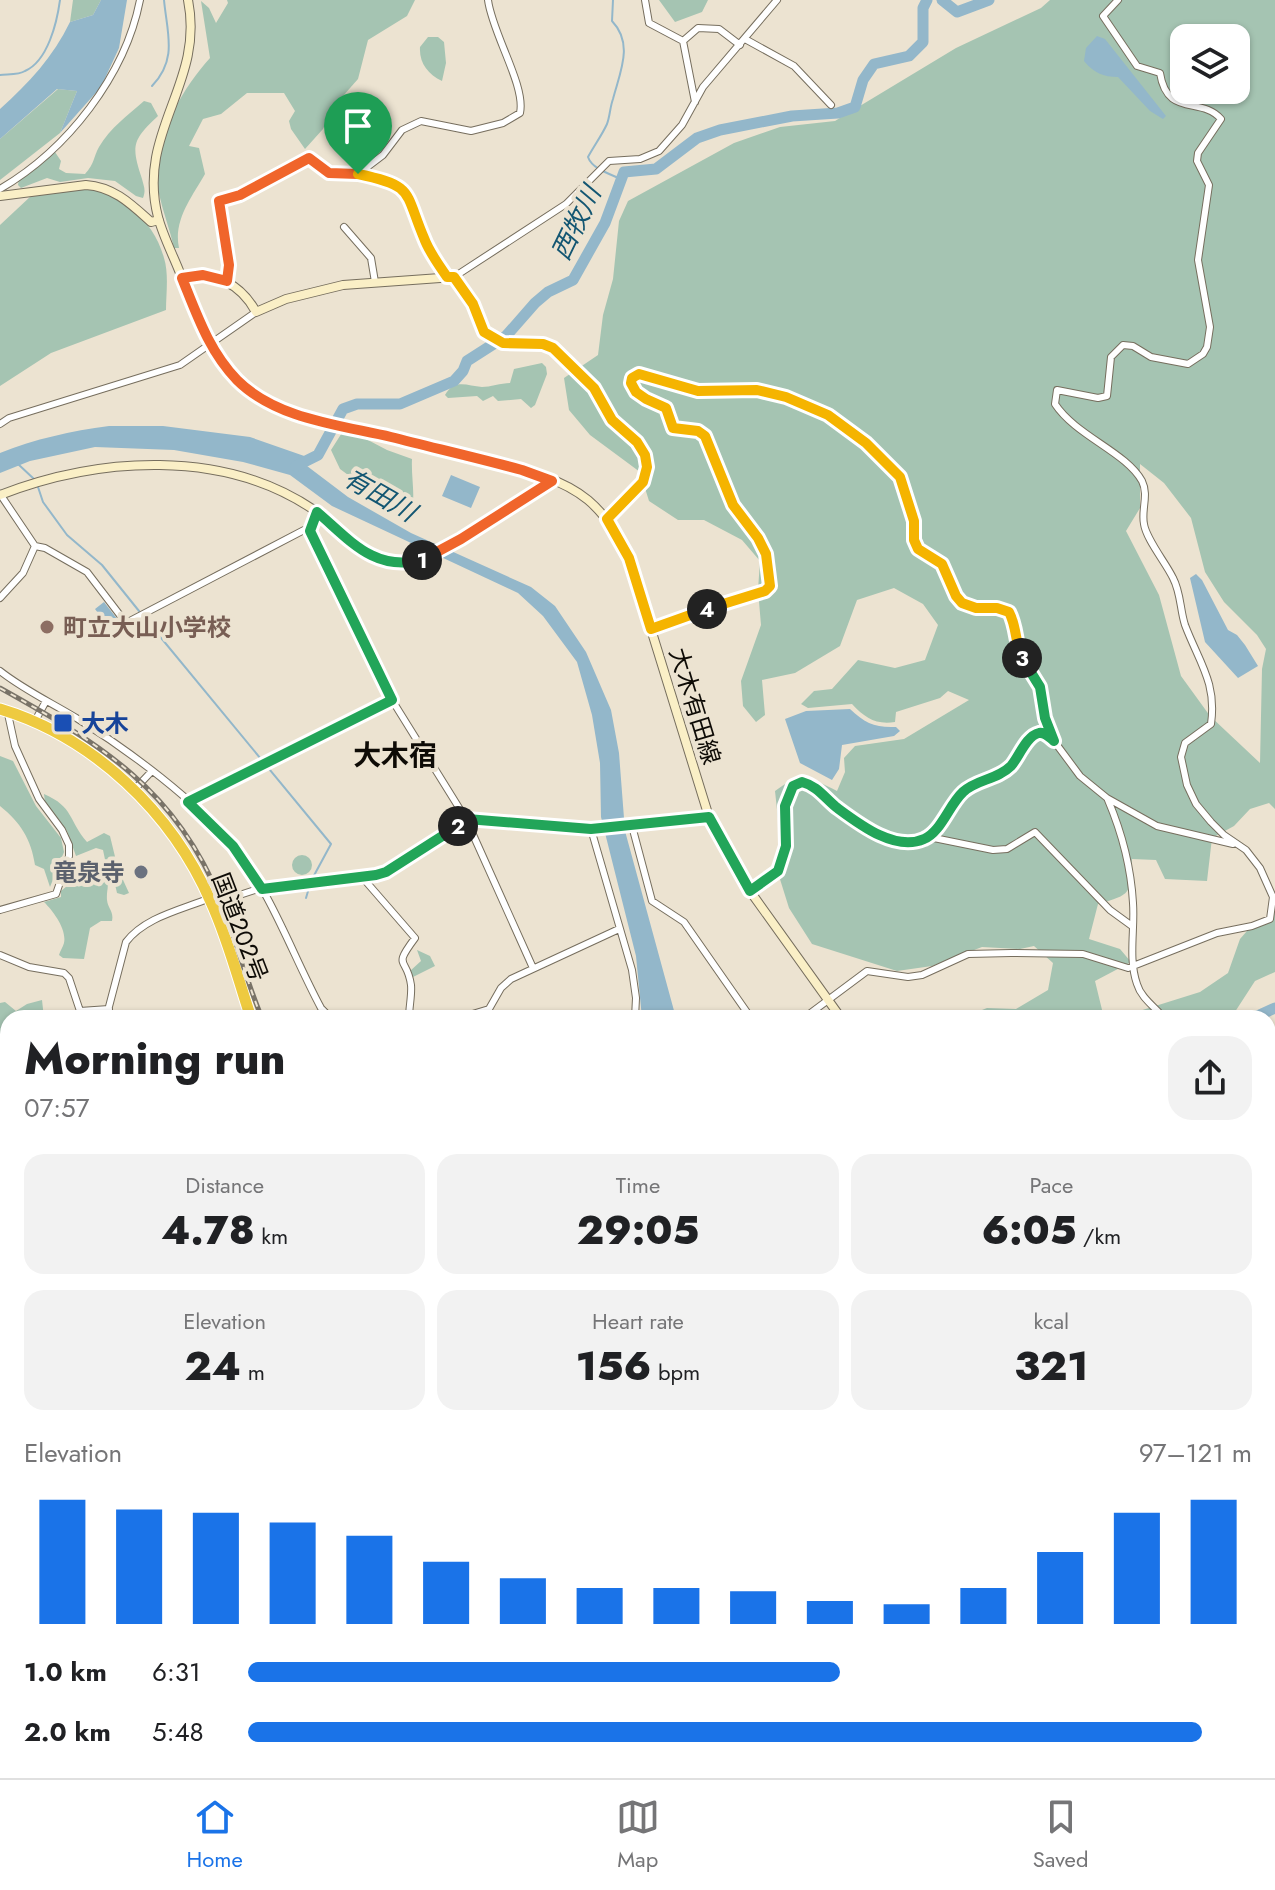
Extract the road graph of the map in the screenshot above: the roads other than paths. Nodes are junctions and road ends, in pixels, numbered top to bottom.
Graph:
1 (140, 0) edge
2 (188, 0) edge
3 (488, 0) edge
4 (645, 0) edge
5 (777, 0) edge
6 (1118, 0) edge
7 (683, 41) junction
8 (742, 42) junction
9 (695, 102) junction
10 (831, 105) dead end
11 (358, 174) junction
12 (0, 189) edge
13 (0, 196) edge
14 (159, 220) junction
15 (344, 227) dead end
16 (450, 277) junction
17 (182, 278) junction
18 (227, 281) junction
19 (375, 282) junction
20 (256, 312) junction
21 (210, 344) junction
22 (0, 424) edge
23 (552, 481) junction
24 (0, 495) edge
25 (317, 512) junction
26 (607, 519) junction
27 (310, 531) junction
28 (35, 546) junction
29 (0, 598) edge
30 (651, 629) junction
31 (0, 671) edge
32 (392, 700) junction
33 (46, 701) junction
34 (4, 710) edge
35 (35, 721) junction
36 (12, 734) junction
37 (3, 735) dead end
38 (1054, 741) junction
39 (151, 772) junction
40 (133, 791) junction
41 (1107, 798) junction
42 (188, 802) junction
43 (709, 817) junction
44 (467, 819) junction
45 (632, 826) junction
46 (593, 829) junction
47 (929, 837) junction
48 (1240, 846) junction
49 (362, 877) junction
50 (261, 888) junction
51 (750, 891) junction
52 (211, 901) junction
53 (0, 910) edge
54 (1132, 926) junction
55 (619, 929) junction
56 (0, 955) edge
57 (1133, 967) junction
58 (533, 968) junction
59 (830, 1002) junction
60 (109, 1009) joint
61 (80, 1010) edge
62 (94, 1010) edge
63 (248, 1010) edge
64 (323, 1010) edge
65 (409, 1010) edge
66 (486, 1010) edge
67 (635, 1010) edge
68 (745, 1010) edge
69 (817, 1010) edge
70 (836, 1010) edge
71 (1157, 1010) edge

1 - 12 street
2 - 14 main road, 大木有田線
3 - 11 street
4 - 7 street
5 - 8 street
6 - 48 street
7 - 8 street
7 - 9 street
8 - 9 street
8 - 10 street
9 - 16 street
11 - 16 street
11 - 18 street
13 - 14 main road
14 - 17 main road, 大木有田線
15 - 19 street
16 - 19 main road
16 - 26 main road
17 - 18 main road
17 - 21 main road, 大木有田線
18 - 20 main road
19 - 20 main road
20 - 21 street
21 - 22 street
21 - 23 main road, 大木有田線
23 - 25 main road
23 - 26 main road, 大木有田線
24 - 25 main road
24 - 28 street
25 - 27 street
26 - 30 main road, 大木有田線
27 - 28 street
27 - 32 street
28 - 29 street
30 - 38 street
30 - 43 main road, 大木有田線
31 - 33 street
32 - 42 street
32 - 44 street
33 - 35 street
33 - 39 street
34 - 35 highway, 国道202号
34 - 36 street
35 - 40 highway, 国道202号
36 - 37 street
36 - 53 street
38 - 41 street
38 - 47 street
39 - 40 street
39 - 42 street
40 - 52 highway, 国道202号
41 - 48 street
41 - 54 street
42 - 50 street
43 - 45 street
43 - 51 main road, 大木有田線
44 - 46 street
44 - 49 street
44 - 58 street
45 - 46 street
45 - 68 street
46 - 55 street
47 - 51 street
47 - 54 street
48 - 57 street
49 - 50 street
49 - 65 street
50 - 52 street
50 - 64 street
51 - 59 main road, 大木有田線
52 - 60 street
52 - 63 highway, 国道202号
54 - 57 street
55 - 58 street
55 - 67 street
56 - 61 street
57 - 59 street
57 - 71 street
58 - 66 street
59 - 69 street
59 - 70 main road, 大木有田線
60 - 62 street

